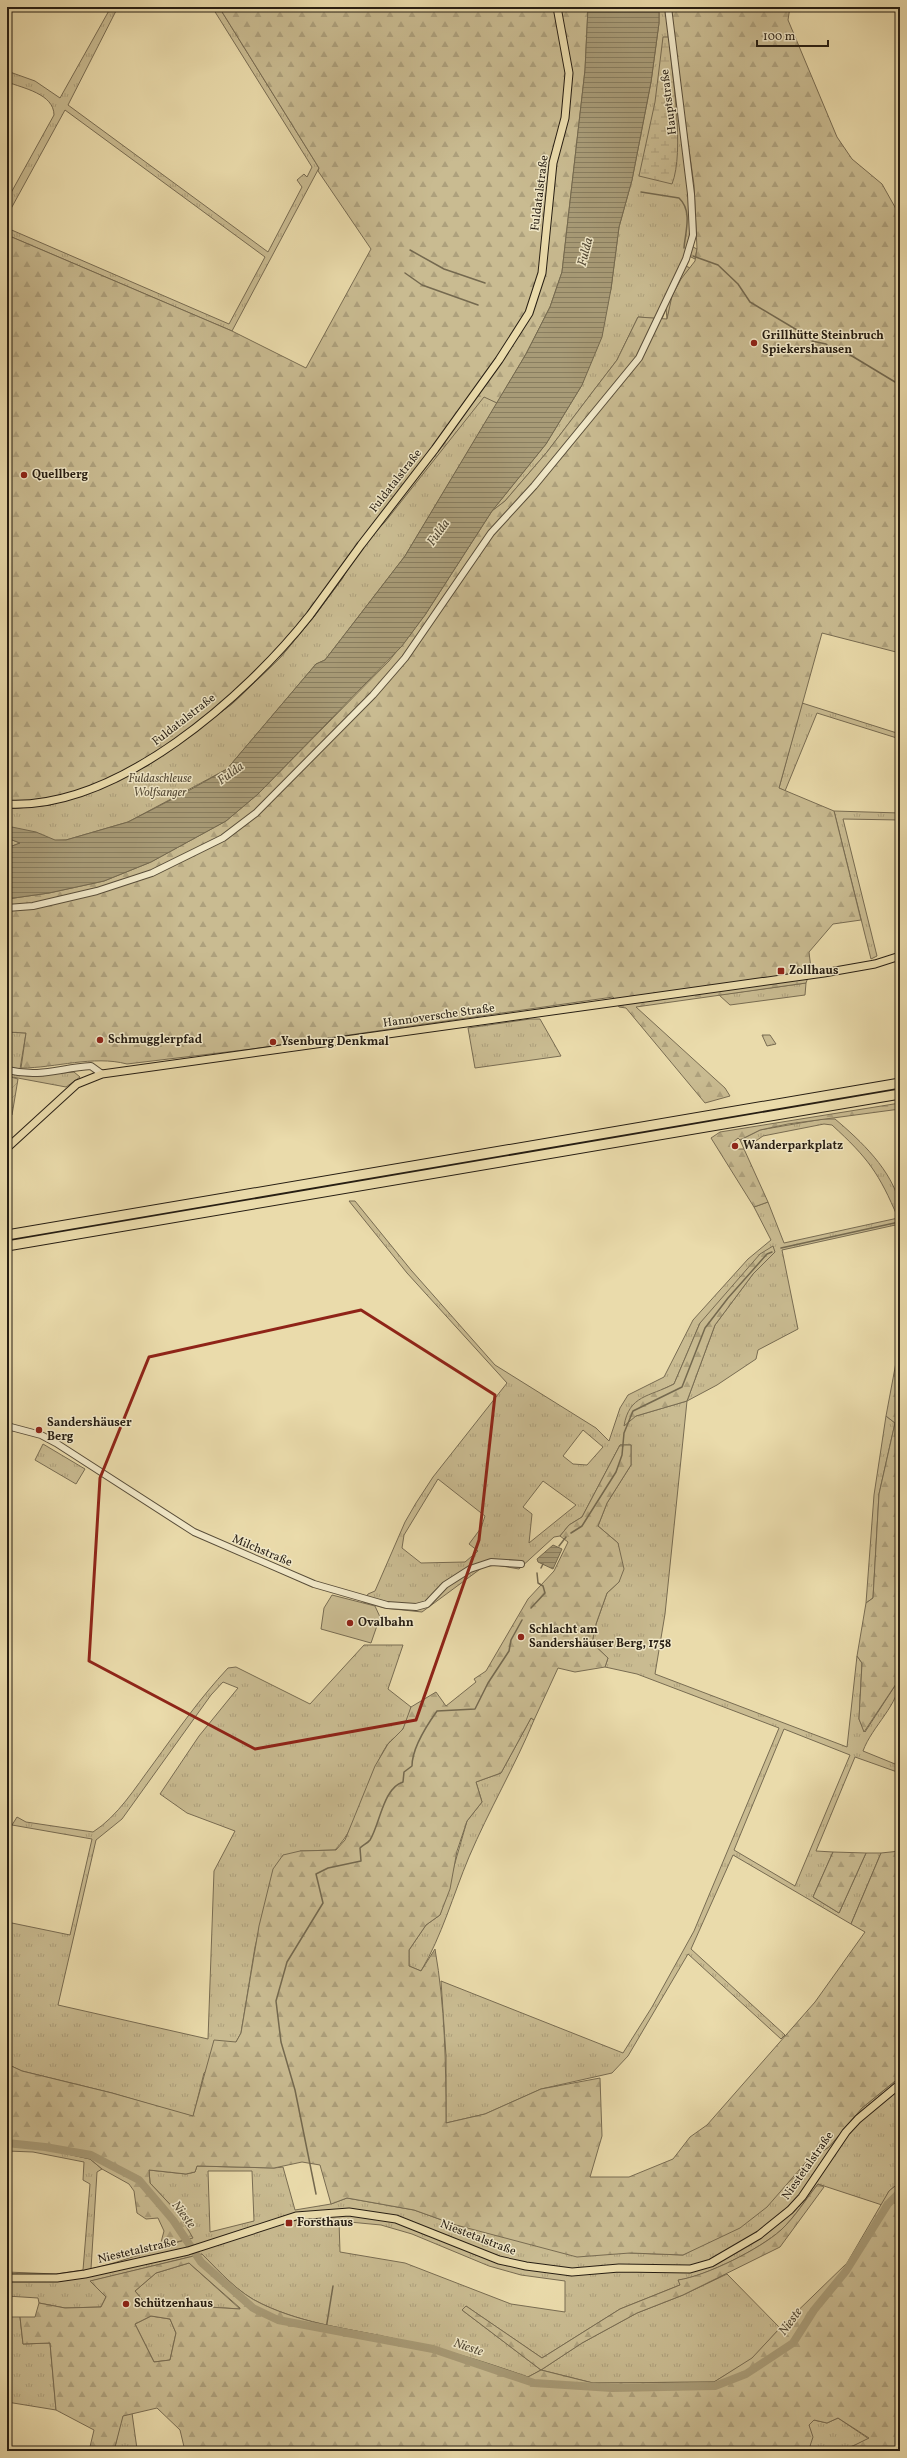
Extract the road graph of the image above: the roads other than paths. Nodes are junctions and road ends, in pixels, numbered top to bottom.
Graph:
1 (557, 7) edge
2 (668, 7) edge
3 (7, 804) edge
4 (7, 908) edge
5 (900, 956) edge
6 (7, 1070) edge
7 (102, 1074) junction
8 (900, 1083) edge
9 (900, 1094) edge
10 (7, 1148) edge
11 (7, 1235) edge
12 (7, 1246) edge
13 (7, 1426) edge
14 (521, 1564) dead end
15 (900, 2084) edge
16 (7, 2278) edge

1 - 3 main road, Fuldatalstraße
2 - 4 street, Hauptstraße
5 - 7 main road, Hannoversche Straße
6 - 7 street
7 - 10 main road, Hannoversche Straße
8 - 11 highway
9 - 12 highway
13 - 14 street, Milchstraße
15 - 16 main road, Niestetalstraße

